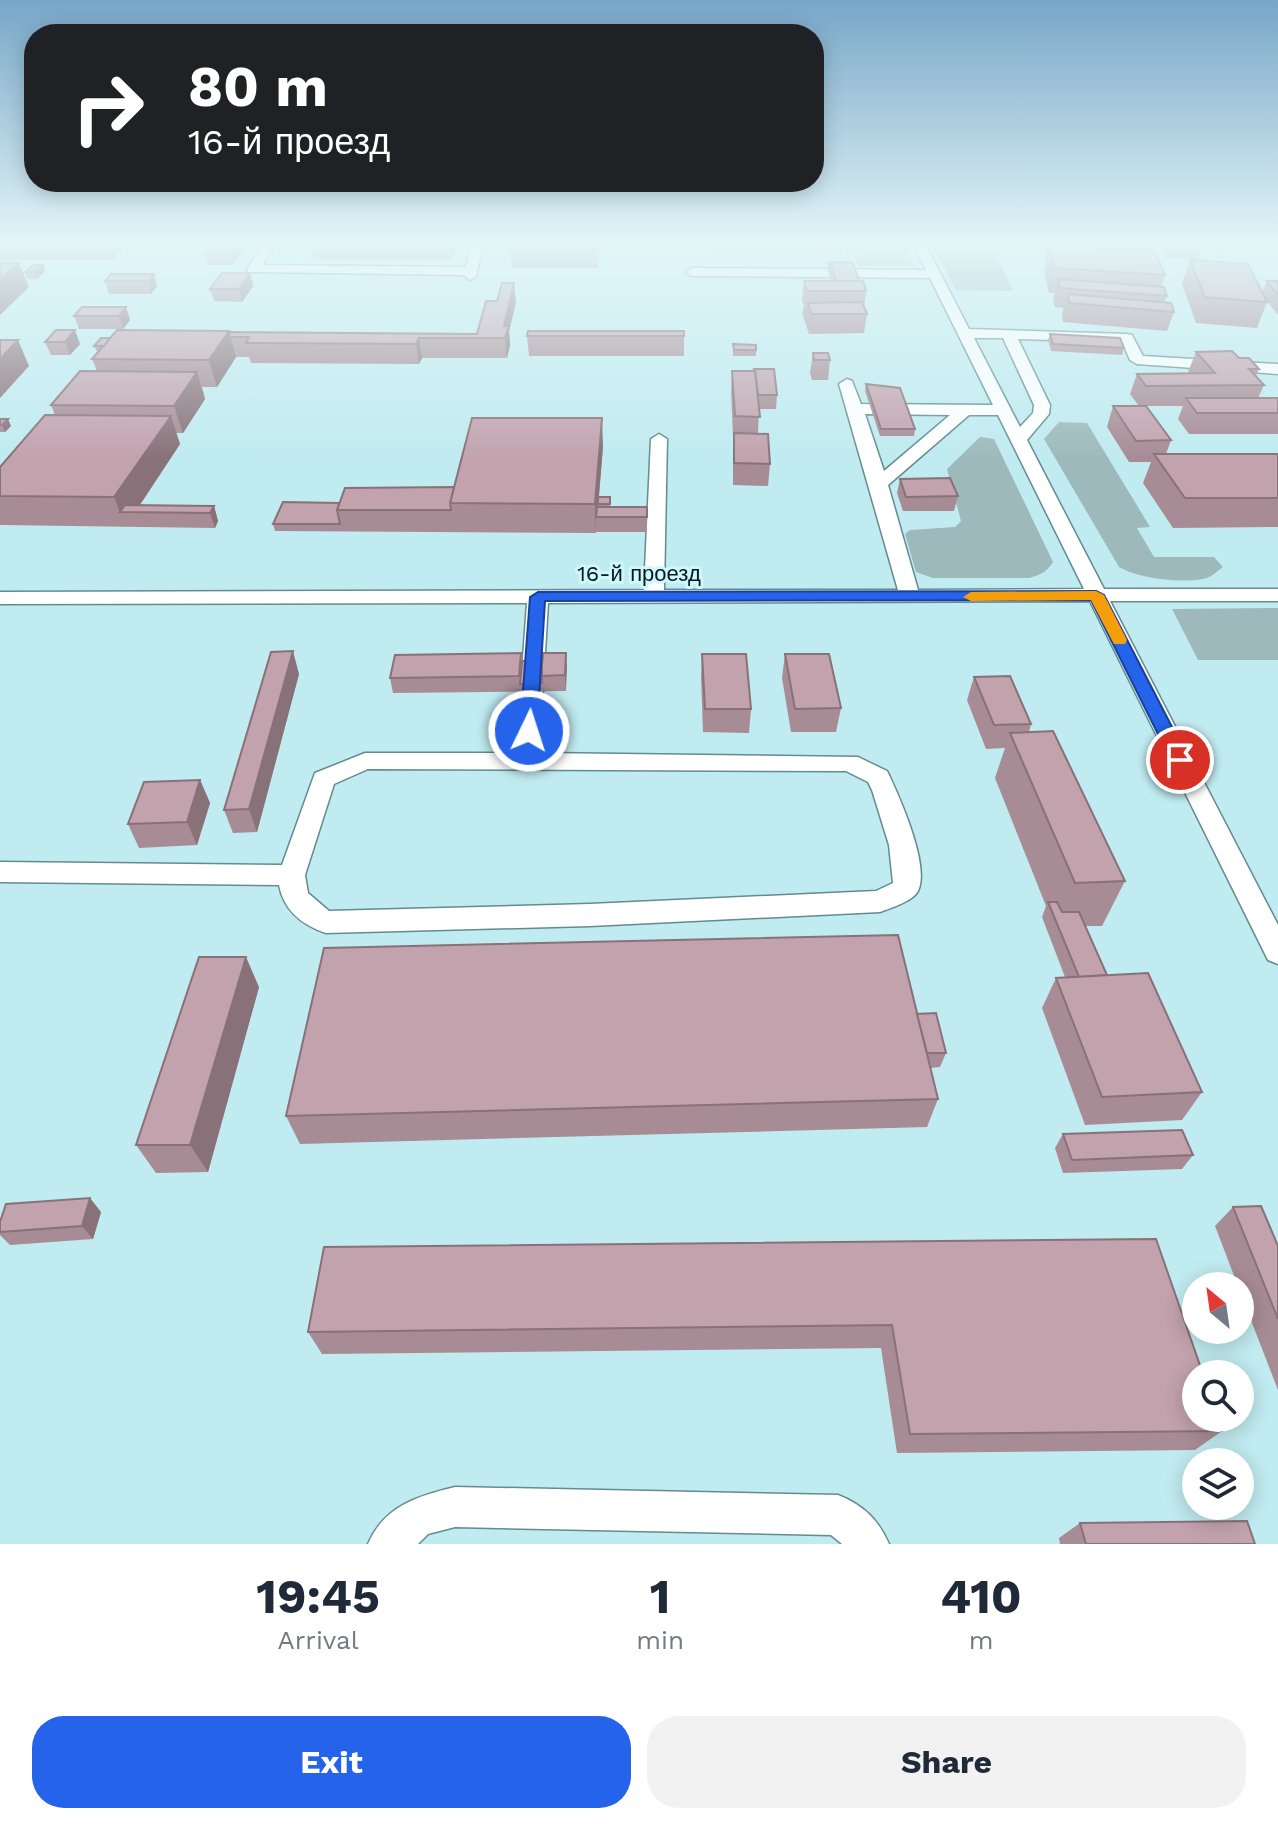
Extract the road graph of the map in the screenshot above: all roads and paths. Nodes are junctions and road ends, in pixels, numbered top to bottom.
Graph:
1 (955, 314) edge
2 (964, 333) junction
3 (1008, 334) junction
4 (1278, 369) edge
5 (847, 384) dead end
6 (855, 409) junction
7 (965, 410) junction
8 (1002, 410) junction
9 (659, 439) dead end
10 (1017, 441) junction
11 (879, 484) junction
12 (1096, 595) junction
13 (1278, 595) edge
14 (654, 596) junction
15 (538, 597) junction
16 (910, 597) junction
17 (0, 598) edge
18 (527, 762) junction
19 (0, 872) edge
20 (292, 875) junction
21 (1278, 952) edge
22 (389, 1544) edge
23 (868, 1544) edge

1 - 2 street
2 - 3 street
2 - 8 street
3 - 4 street
3 - 10 street
5 - 6 street
6 - 7 street
6 - 11 street
7 - 8 street
7 - 11 street
8 - 10 street
9 - 14 street
10 - 12 street
11 - 16 street
12 - 13 street, 16-й проезд
12 - 16 street, 16-й проезд
12 - 21 street
14 - 15 street, 16-й проезд
14 - 16 street, 16-й проезд
15 - 17 street, 16-й проезд
15 - 18 street
18 - 20 street
18 - 20 street
19 - 20 street
22 - 23 street

